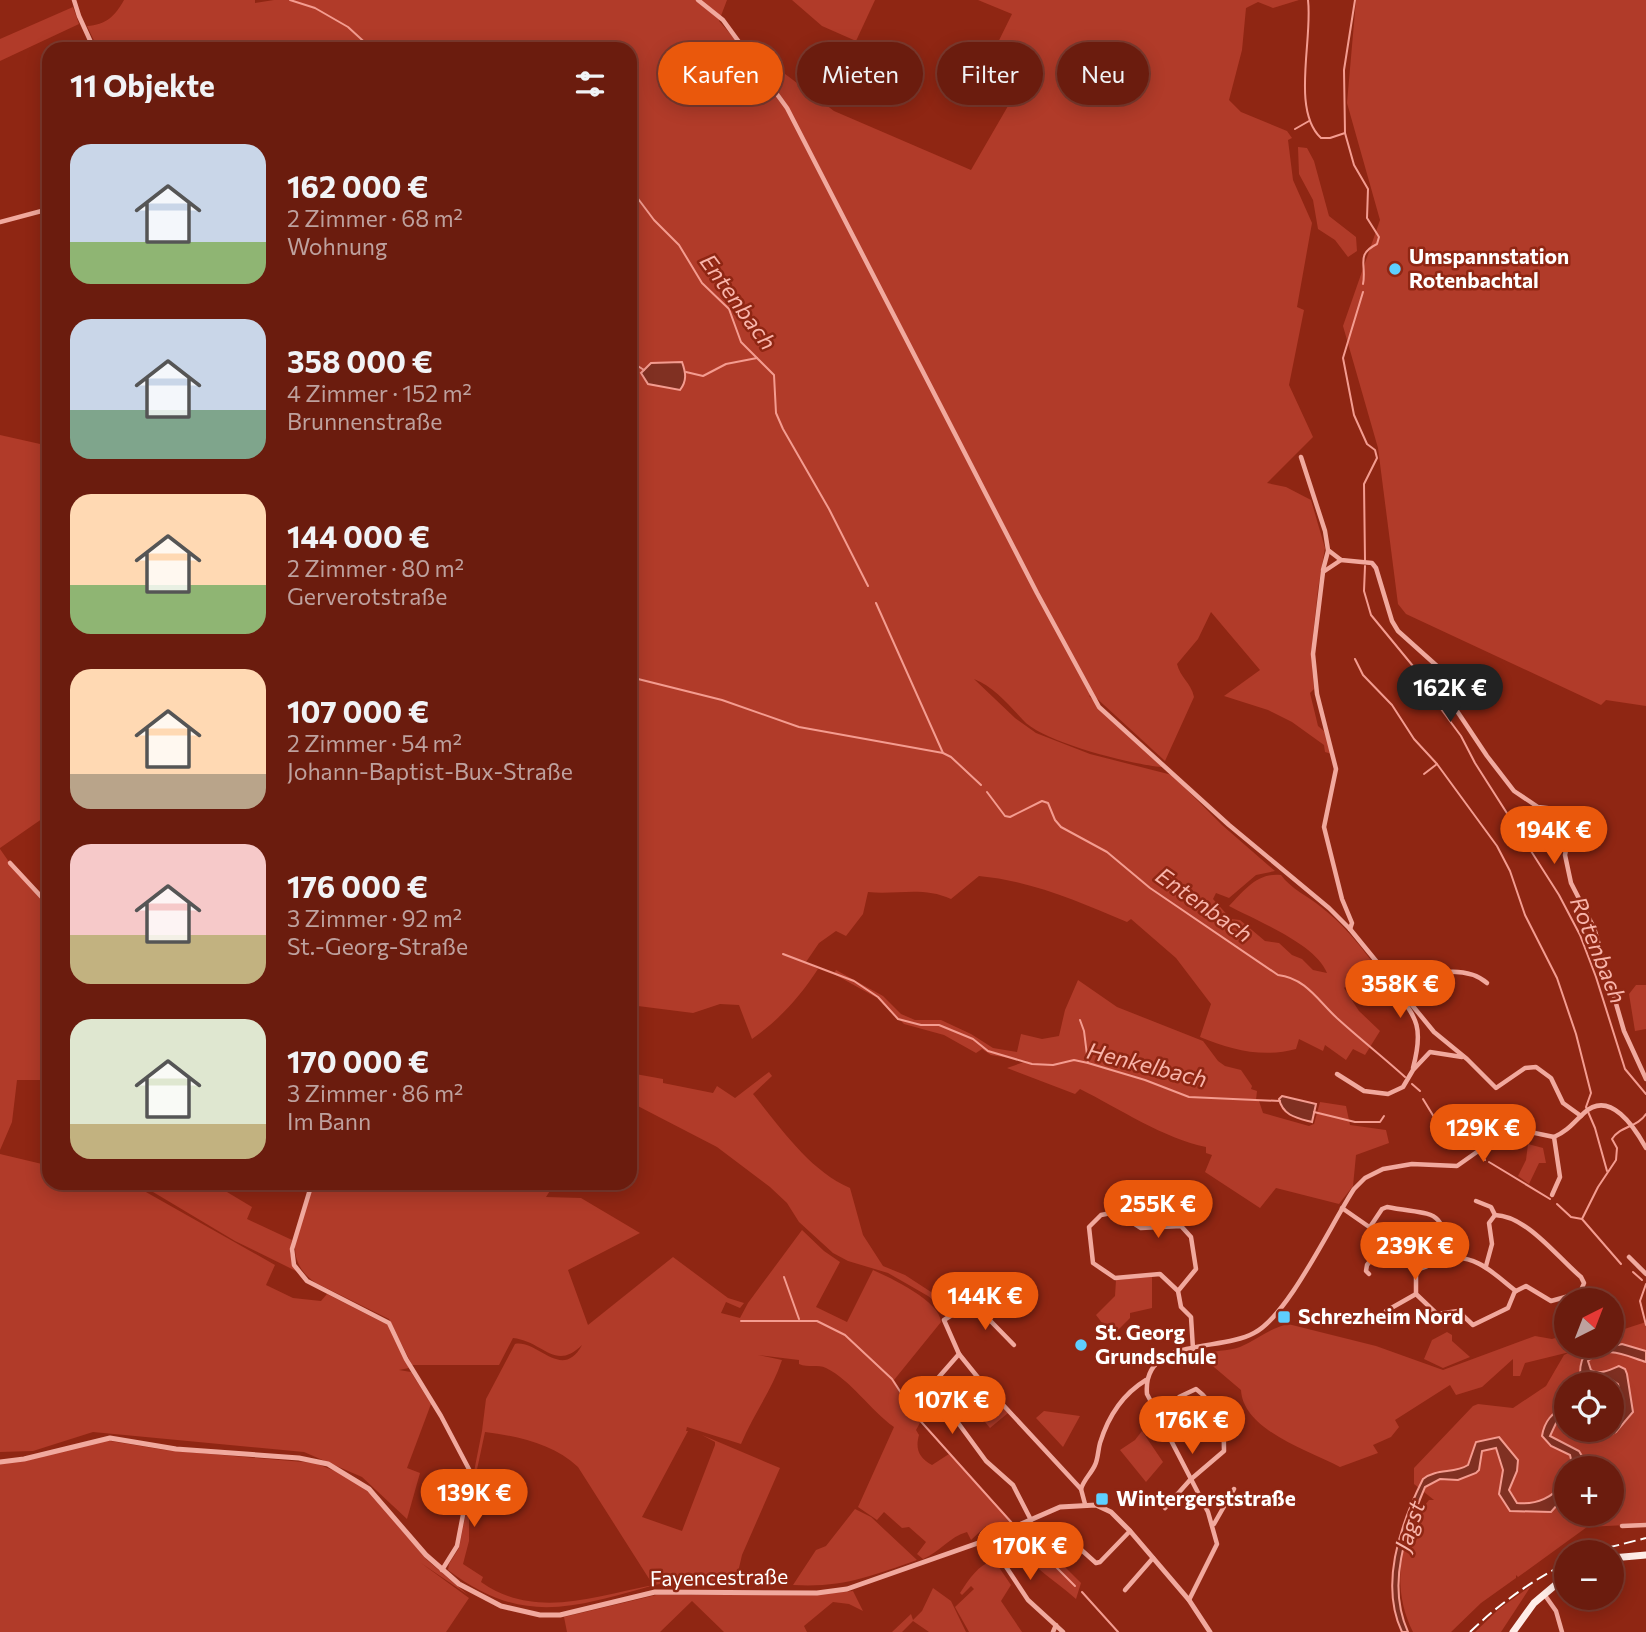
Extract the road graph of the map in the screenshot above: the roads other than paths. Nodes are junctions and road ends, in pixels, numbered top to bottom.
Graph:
1 (74, 0) edge
2 (698, 0) edge
3 (91, 42) edge
4 (42, 211) edge
5 (0, 222) edge
6 (1301, 457) dead end
7 (1328, 550) junction
8 (1341, 560) junction
9 (1323, 572) junction
10 (10, 863) dead end
11 (42, 897) edge
12 (1350, 929) junction
13 (1388, 978) junction
14 (1487, 984) dead end
15 (1400, 991) junction
16 (1418, 1051) junction
17 (1430, 1052) junction
18 (1467, 1059) junction
19 (1413, 1070) junction
20 (1337, 1074) dead end
21 (1646, 1079) edge
22 (1585, 1113) junction
23 (1554, 1137) junction
24 (1646, 1147) edge
25 (310, 1190) edge
26 (1552, 1195) dead end
27 (1476, 1201) dead end
28 (1342, 1208) junction
29 (1495, 1215) junction
30 (1370, 1227) junction
31 (1382, 1246) junction
32 (1629, 1257) dead end
33 (1446, 1259) junction
34 (1486, 1266) junction
35 (1416, 1270) junction
36 (1369, 1274) dead end
37 (1646, 1274) edge
38 (1023, 1290) dead end
39 (1178, 1291) junction
40 (1516, 1291) junction
41 (1416, 1294) junction
42 (972, 1302) junction
43 (1386, 1311) dead end
44 (1014, 1345) dead end
45 (1193, 1349) junction
46 (959, 1354) junction
47 (1146, 1380) junction
48 (1179, 1397) dead end
49 (0, 1462) edge
50 (1190, 1480) junction
51 (1081, 1489) junction
52 (1234, 1489) dead end
53 (1085, 1504) junction
54 (1165, 1508) dead end
55 (1031, 1520) junction
56 (1213, 1524) junction
57 (1646, 1525) edge
58 (1624, 1526) edge
59 (1058, 1528) dead end
60 (1130, 1531) junction
61 (998, 1534) junction
62 (981, 1542) junction
63 (993, 1547) junction
64 (1646, 1555) edge
65 (1624, 1557) edge
66 (1153, 1558) junction
67 (442, 1571) junction
68 (1554, 1585) edge
69 (1125, 1590) dead end
70 (1544, 1593) junction
71 (1189, 1600) junction
72 (1056, 1625) junction
73 (1053, 1632) edge
74 (1063, 1632) edge
75 (1210, 1632) edge
76 (1513, 1632) edge
77 (1562, 1632) edge

1 - 3 street
2 - 12 street
4 - 5 street
6 - 7 street
7 - 8 street
7 - 9 street
8 - 9 street
8 - 21 street
9 - 12 street
10 - 11 street
12 - 13 street
13 - 15 street
13 - 16 street
14 - 15 street
15 - 18 street
16 - 17 street
16 - 19 street
17 - 18 street
17 - 19 street
18 - 22 street
19 - 20 street
22 - 23 street
22 - 24 street
23 - 26 street
23 - 28 street
25 - 67 street
27 - 29 street
28 - 30 street
28 - 45 street
29 - 34 street
29 - 40 street
30 - 31 street
30 - 33 street
31 - 35 street
31 - 36 street
32 - 37 street
33 - 34 street
33 - 35 street
34 - 40 street
35 - 41 street
38 - 42 street
39 - 39 street
39 - 45 street
40 - 41 street
41 - 43 street
42 - 44 street
42 - 46 street
45 - 47 street
46 - 51 street
46 - 55 street
47 - 50 street
47 - 51 street
48 - 50 street
49 - 67 street, Fayencestraße
50 - 54 street
50 - 56 street
51 - 53 street
52 - 56 street
53 - 55 street, Fayencestraße
53 - 60 street
55 - 61 street, Fayencestraße
56 - 71 street
57 - 58 street
59 - 60 street
60 - 66 street
61 - 62 street, Fayencestraße
61 - 63 street
62 - 63 street
62 - 67 street, Fayencestraße
63 - 72 street
64 - 65 main road
66 - 69 street
66 - 71 street
68 - 70 main road
70 - 76 main road
70 - 77 street
71 - 75 street
72 - 73 street
72 - 74 street

